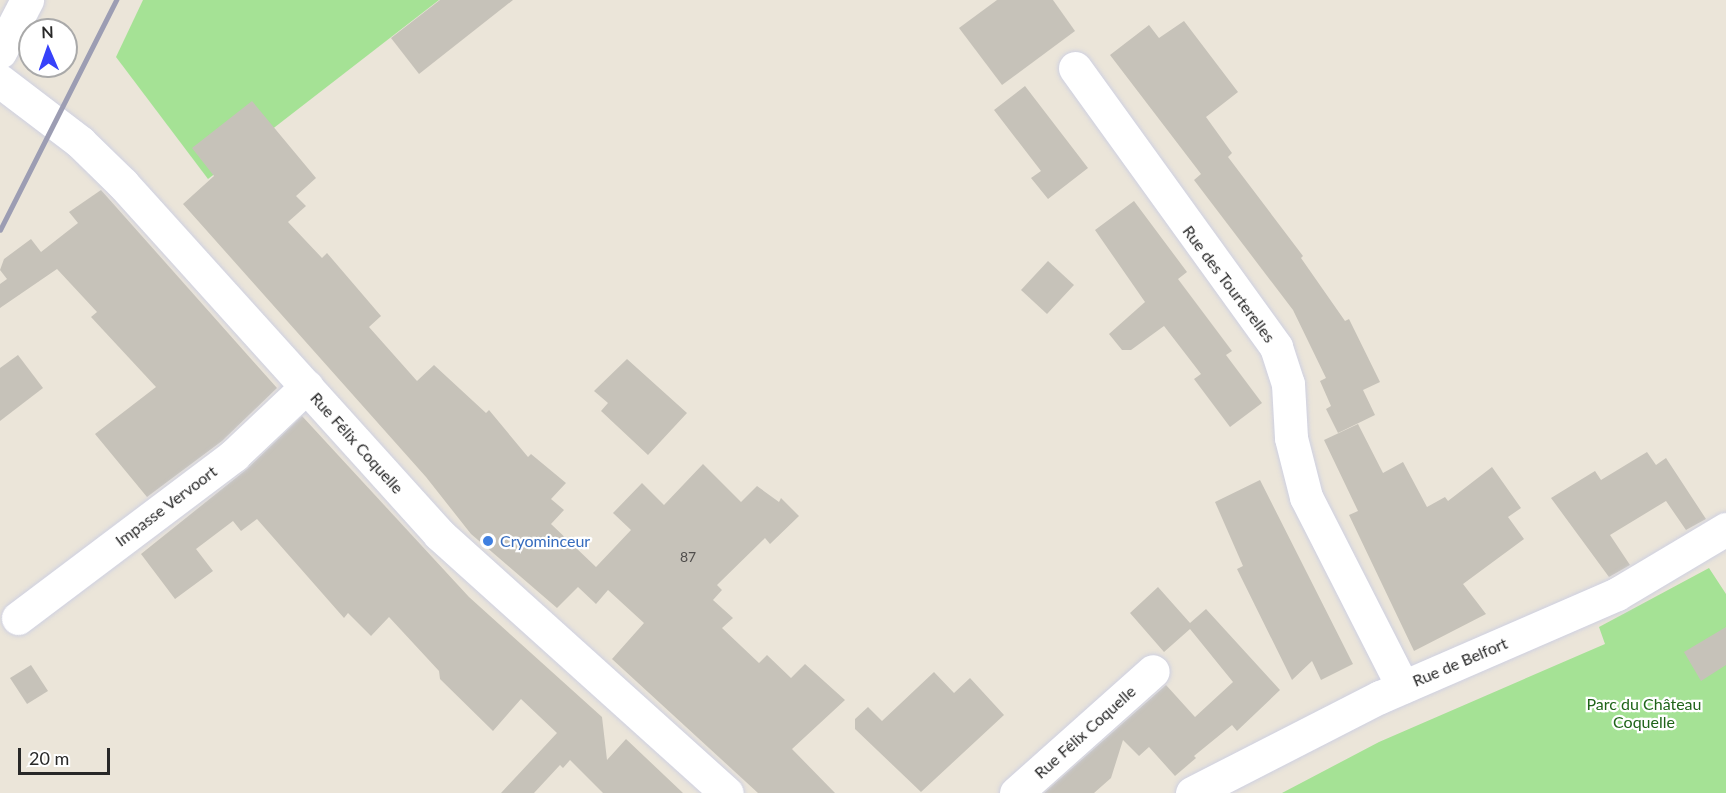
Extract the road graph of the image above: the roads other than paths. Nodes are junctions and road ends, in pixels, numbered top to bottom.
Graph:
1 (27, 0) edge
2 (0, 52) edge
3 (1075, 68) dead end
4 (3, 90) edge
5 (307, 387) junction
6 (1726, 529) edge
7 (18, 618) dead end
8 (1153, 671) dead end
9 (1403, 687) junction
10 (727, 793) edge
11 (1016, 793) edge
12 (1192, 793) edge

1 - 2 street
3 - 9 street, Rue des Tourterelles
4 - 5 street, Rue Félix Coquelle
5 - 7 street, Impasse Vervoort
5 - 10 street, Rue Félix Coquelle
6 - 9 street, Rue de Belfort
8 - 11 street, Rue Félix Coquelle
9 - 12 street, Rue de Belfort

